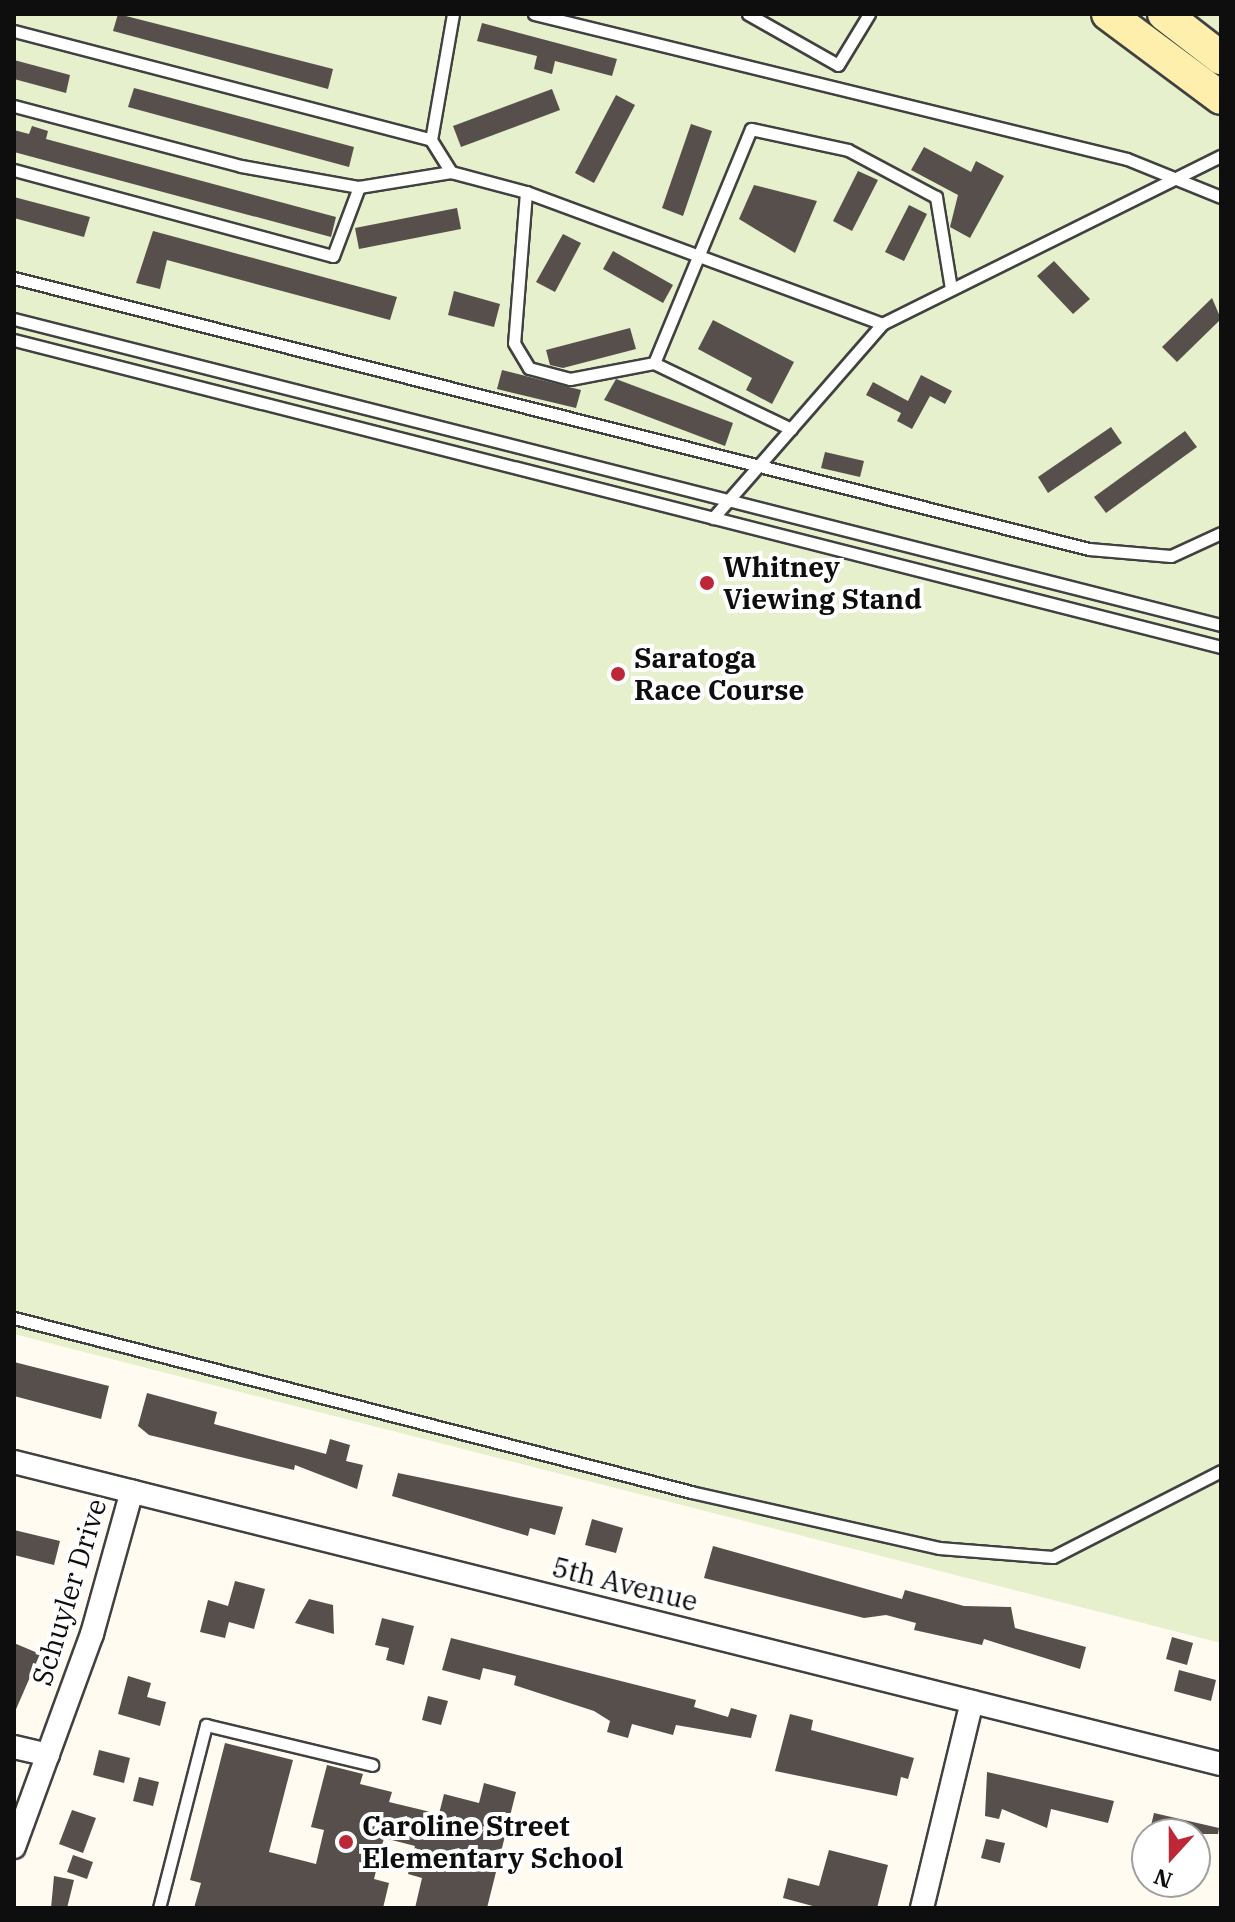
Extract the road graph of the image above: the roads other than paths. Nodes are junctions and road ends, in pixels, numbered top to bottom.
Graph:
1 (453, 14) edge
2 (534, 14) edge
3 (748, 14) edge
4 (869, 14) edge
5 (1108, 14) edge
6 (1164, 14) edge
7 (14, 31) edge
8 (1221, 58) edge
9 (1221, 98) edge
10 (14, 106) edge
11 (431, 140) junction
12 (1221, 156) edge
13 (14, 170) edge
14 (451, 172) junction
15 (1177, 173) junction
16 (359, 187) junction
17 (526, 192) junction
18 (1221, 197) edge
19 (700, 254) junction
20 (14, 278) edge
21 (951, 289) junction
22 (14, 319) edge
23 (882, 324) junction
24 (14, 340) edge
25 (185, 362) junction
26 (654, 363) junction
27 (180, 382) junction
28 (444, 428) junction
29 (791, 429) junction
30 (439, 448) junction
31 (760, 464) junction
32 (728, 500) junction
33 (713, 518) junction
34 (1221, 533) edge
35 (958, 558) junction
36 (953, 579) junction
37 (1105, 596) junction
38 (1181, 615) junction
39 (1099, 616) junction
40 (1221, 625) edge
41 (1176, 636) junction
42 (1221, 647) edge
43 (14, 1318) edge
44 (14, 1462) edge
45 (1221, 1471) edge
46 (132, 1491) junction
47 (972, 1702) junction
48 (14, 1747) edge
49 (48, 1755) junction
50 (1221, 1764) edge
51 (372, 1765) dead end
52 (14, 1847) edge
53 (159, 1908) edge
54 (922, 1908) edge

1 - 11 lane
2 - 15 lane
3 - 4 lane
5 - 9 main road
6 - 8 main road
7 - 11 lane
10 - 16 lane
11 - 14 lane
12 - 15 lane
13 - 16 lane
14 - 16 lane
14 - 17 lane
15 - 18 lane
15 - 21 lane
17 - 19 lane
17 - 26 lane
19 - 21 lane
19 - 23 lane
19 - 26 lane
20 - 31 lane
21 - 23 lane
22 - 25 lane
23 - 29 lane
24 - 27 lane
25 - 27 lane
25 - 28 lane
26 - 29 lane
27 - 30 lane
28 - 30 lane
28 - 32 lane
29 - 31 lane
30 - 33 lane
31 - 32 lane
31 - 34 lane
32 - 33 lane
32 - 35 lane
33 - 36 lane
35 - 36 lane
35 - 37 lane
36 - 39 lane
37 - 38 lane
37 - 39 lane
38 - 40 lane
38 - 41 lane
39 - 41 lane
41 - 42 lane
43 - 45 lane
44 - 46 street, 5th Avenue
46 - 47 street, 5th Avenue
46 - 49 street, Schuyler Drive
47 - 50 street, 5th Avenue
47 - 54 street
48 - 49 street
49 - 52 street, Schuyler Drive
51 - 53 lane

